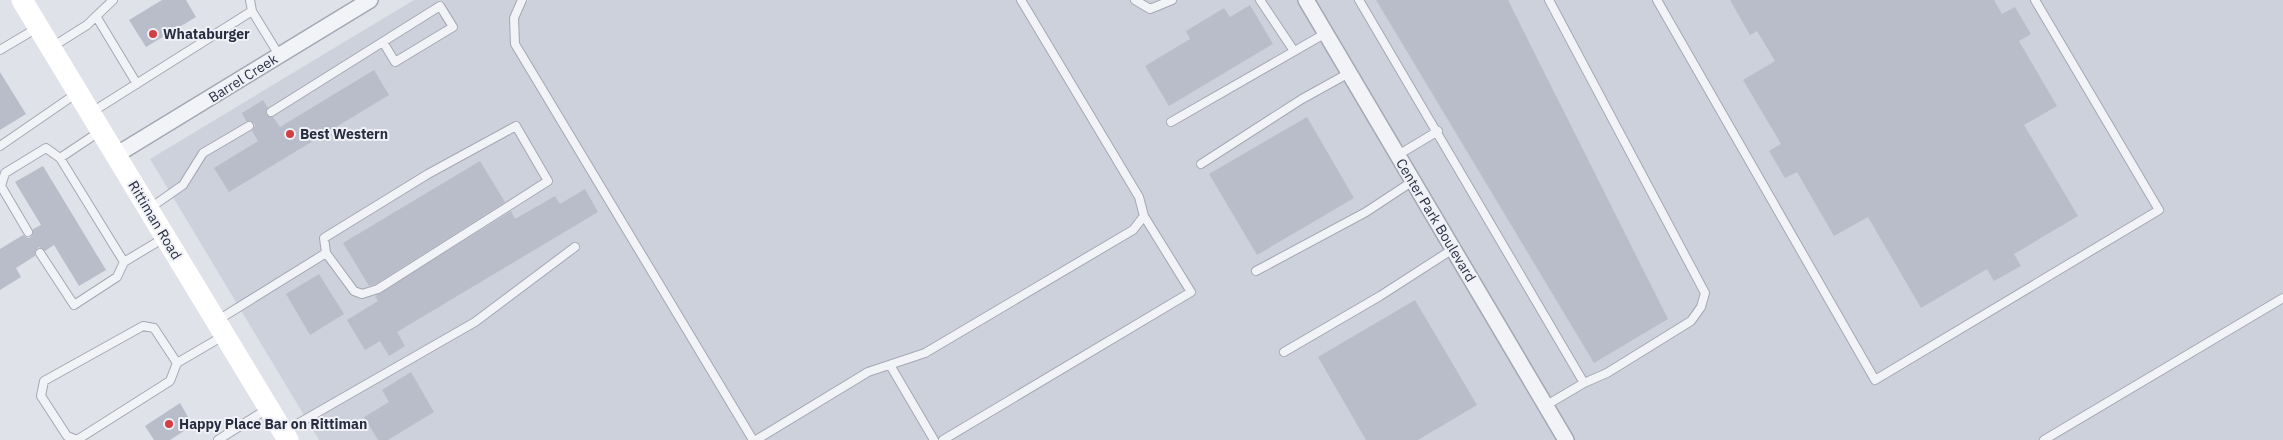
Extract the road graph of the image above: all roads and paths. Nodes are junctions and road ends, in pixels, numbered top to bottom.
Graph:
1 (22, 0) edge
2 (113, 0) edge
3 (250, 0) edge
4 (370, 0) edge
5 (1021, 0) edge
6 (1135, 0) edge
7 (1172, 0) edge
8 (1260, 0) edge
9 (1306, 0) edge
10 (1359, 0) edge
11 (1549, 0) edge
12 (1657, 0) edge
13 (2036, 0) edge
14 (518, 2) edge
15 (252, 11) junction
16 (96, 16) junction
17 (38, 27) junction
18 (1326, 33) junction
19 (383, 42) junction
20 (51, 48) junction
21 (0, 50) edge
22 (1294, 51) junction
23 (279, 55) junction
24 (1349, 73) junction
25 (137, 84) junction
26 (78, 93) junction
27 (271, 112) dead end
28 (96, 122) junction
29 (1171, 122) dead end
30 (249, 126) dead end
31 (1438, 131) junction
32 (0, 146) edge
33 (116, 155) junction
34 (1398, 155) junction
35 (60, 158) junction
36 (1201, 164) dead end
37 (1413, 181) junction
38 (148, 209) junction
39 (1144, 216) junction
40 (28, 232) dead end
41 (166, 237) junction
42 (575, 247) dead end
43 (1453, 249) junction
44 (40, 253) dead end
45 (326, 253) junction
46 (124, 262) junction
47 (1256, 271) dead end
48 (2283, 298) edge
49 (221, 328) junction
50 (1284, 352) dead end
51 (177, 363) junction
52 (890, 365) junction
53 (1584, 383) junction
54 (1545, 406) junction
55 (269, 408) junction
56 (286, 436) edge
57 (218, 440) edge
58 (755, 440) edge
59 (934, 440) edge
60 (943, 440) edge
61 (1566, 440) edge
62 (2044, 440) edge

1 - 17 main road, Rittiman Road
2 - 16 lane
3 - 15 lane
4 - 23 street, Barrel Creek
5 - 39 lane
6 - 7 lane
8 - 22 lane
9 - 18 street, Center Park Boulevard
10 - 31 lane
11 - 53 lane
12 - 13 lane
14 - 58 lane
15 - 23 lane
15 - 25 lane
16 - 20 lane
16 - 25 lane
17 - 20 main road, Rittiman Road
17 - 21 lane
18 - 22 lane
18 - 24 street, Center Park Boulevard
19 - 19 lane
19 - 27 lane
20 - 26 main road, Rittiman Road
22 - 29 lane
23 - 33 street, Barrel Creek
24 - 34 street, Center Park Boulevard
24 - 36 lane
25 - 28 lane
26 - 28 main road, Rittiman Road
26 - 32 lane
28 - 33 main road, Rittiman Road
28 - 35 lane
30 - 38 lane
31 - 34 lane
31 - 53 lane
33 - 38 main road, Rittiman Road
34 - 37 street, Center Park Boulevard
35 - 40 lane
35 - 46 lane
37 - 43 street, Center Park Boulevard
37 - 47 lane
38 - 41 main road, Rittiman Road
39 - 52 lane
39 - 60 lane
41 - 46 lane
41 - 49 main road, Rittiman Road
42 - 56 lane
43 - 50 lane
43 - 54 street, Center Park Boulevard
44 - 46 lane
45 - 45 lane
45 - 49 lane
48 - 62 lane
49 - 51 lane
49 - 55 main road, Rittiman Road
51 - 51 lane
52 - 58 lane
52 - 59 lane
53 - 54 lane
54 - 61 street, Center Park Boulevard
55 - 56 main road, Rittiman Road
55 - 57 lane

